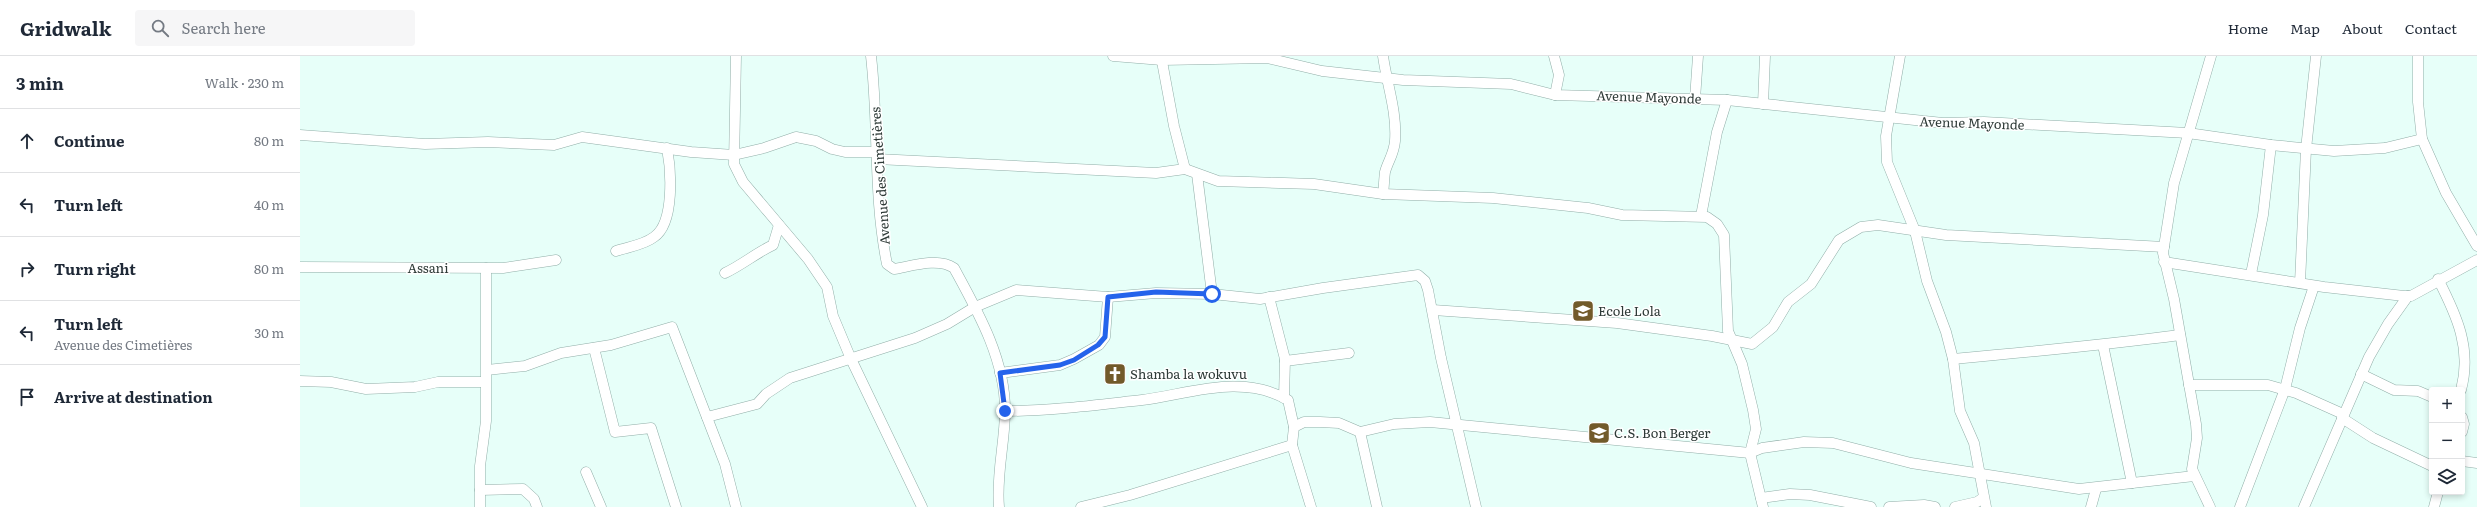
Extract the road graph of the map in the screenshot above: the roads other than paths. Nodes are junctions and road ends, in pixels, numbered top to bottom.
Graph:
1 (736, 56) edge
2 (871, 56) edge
3 (1113, 56) edge
4 (1383, 56) edge
5 (1554, 56) edge
6 (1698, 56) edge
7 (1765, 56) edge
8 (1900, 56) edge
9 (2211, 56) edge
10 (2316, 56) edge
11 (2418, 56) edge
12 (1162, 58) edge
13 (1386, 78) junction
14 (1555, 95) junction
15 (1695, 98) junction
16 (1727, 100) junction
17 (1763, 104) junction
18 (1889, 118) junction
19 (2188, 134) junction
20 (300, 135) edge
21 (2422, 139) junction
22 (2271, 146) junction
23 (667, 148) junction
24 (2306, 149) junction
25 (734, 155) junction
26 (877, 156) junction
27 (1185, 169) junction
28 (1197, 174) junction
29 (1383, 194) junction
30 (1701, 216) junction
31 (779, 226) junction
32 (1915, 231) junction
33 (2477, 246) edge
34 (2164, 247) junction
35 (616, 251) dead end
36 (556, 260) dead end
37 (2477, 260) edge
38 (2164, 262) junction
39 (300, 267) edge
40 (486, 268) junction
41 (725, 273) dead end
42 (2251, 274) junction
43 (2438, 279) junction
44 (2300, 283) junction
45 (2314, 286) junction
46 (1212, 294) junction
47 (2408, 296) junction
48 (1108, 297) junction
49 (1269, 298) junction
50 (975, 307) junction
51 (1433, 310) junction
52 (2180, 334) junction
53 (1734, 341) junction
54 (2103, 345) junction
55 (594, 348) junction
56 (1349, 353) dead end
57 (1953, 359) junction
58 (851, 360) junction
59 (1285, 361) junction
60 (487, 370) junction
61 (1000, 373) junction
62 (2361, 374) junction
63 (300, 381) edge
64 (485, 382) junction
65 (2189, 385) junction
66 (2462, 387) edge
67 (2284, 389) junction
68 (2429, 396) edge
69 (1284, 398) junction
70 (1005, 411) junction
71 (2343, 416) junction
72 (707, 417) junction
73 (1458, 426) junction
74 (1294, 427) junction
75 (1360, 432) junction
76 (1292, 445) junction
77 (1750, 453) junction
78 (2465, 461) edge
79 (2477, 463) edge
80 (2429, 465) edge
81 (586, 472) dead end
82 (1978, 473) junction
83 (2194, 476) junction
84 (2132, 483) junction
85 (2096, 489) junction
86 (480, 490) junction
87 (2437, 495) edge
88 (1984, 502) edge
89 (1762, 503) edge
90 (480, 507) edge
91 (537, 507) edge
92 (601, 507) edge
93 (676, 507) edge
94 (736, 507) edge
95 (922, 507) edge
96 (999, 507) edge
97 (1080, 507) edge
98 (1311, 507) edge
99 (1377, 507) edge
100 (1476, 507) edge
101 (1871, 507) edge
102 (1889, 507) edge
103 (1935, 507) edge
104 (1955, 507) edge
105 (2091, 507) edge
106 (2210, 507) edge
107 (2240, 507) edge
108 (2304, 507) edge
109 (2434, 507) edge

1 - 25 street
2 - 26 street, Avenue des Cimetières
3 - 12 street, Avenue Mayonde
4 - 13 street
5 - 14 street
6 - 15 street
7 - 17 street
8 - 18 street
9 - 19 street
10 - 24 street
11 - 21 street
12 - 13 street, Avenue Mayonde
12 - 27 street
13 - 14 street, Avenue Mayonde
13 - 29 street
14 - 15 street, Avenue Mayonde
15 - 16 street, Avenue Mayonde
16 - 17 street, Avenue Mayonde
16 - 30 street
17 - 18 street, Avenue Mayonde
18 - 19 street, Avenue Mayonde
18 - 32 street
19 - 22 street, Avenue Mayonde
19 - 34 street
20 - 23 street
21 - 24 street, Avenue Mayonde
21 - 33 street
22 - 24 street, Avenue Mayonde
22 - 42 street
23 - 25 street
23 - 35 street
24 - 44 street
25 - 26 street
25 - 31 street
26 - 27 street
26 - 50 street, Avenue des Cimetières
27 - 28 street
28 - 29 street
28 - 46 street
29 - 30 street
30 - 53 street
31 - 41 street
31 - 58 street
32 - 34 street
32 - 53 street
32 - 57 street
34 - 38 street
36 - 40 street, Assani
37 - 43 street
38 - 42 street
38 - 52 street
39 - 40 street, Assani
40 - 60 street
42 - 44 street
43 - 47 street
43 - 66 street
44 - 45 street
45 - 47 street
45 - 67 street
46 - 48 street
46 - 49 street
47 - 62 street
48 - 50 street
48 - 61 street
49 - 51 street
49 - 59 street
50 - 58 street
50 - 61 street, Avenue des Cimetières
51 - 53 street
51 - 73 street
52 - 54 street
52 - 65 street
53 - 77 street
54 - 57 street
54 - 84 street
55 - 60 street
55 - 72 street
55 - 93 street
56 - 59 street
57 - 82 street
58 - 72 street
58 - 95 street
59 - 69 street
60 - 64 street
61 - 70 street, Avenue des Cimetières
62 - 68 street
62 - 71 street
63 - 64 street
64 - 86 street
65 - 67 street
65 - 83 street
67 - 71 street
67 - 107 street
69 - 70 street
69 - 74 street
70 - 96 street, Avenue des Cimetières
71 - 80 street
71 - 108 street
72 - 94 street
73 - 75 street
73 - 77 street
73 - 100 street
74 - 75 street
74 - 76 street
75 - 99 street
76 - 97 street
76 - 98 street
77 - 82 street
77 - 89 street
78 - 79 street
81 - 92 street
82 - 85 street
82 - 88 street
83 - 84 street
83 - 106 street
84 - 85 street
85 - 105 street
86 - 90 street
86 - 91 street
87 - 109 street
88 - 104 street
89 - 101 street
102 - 103 street

